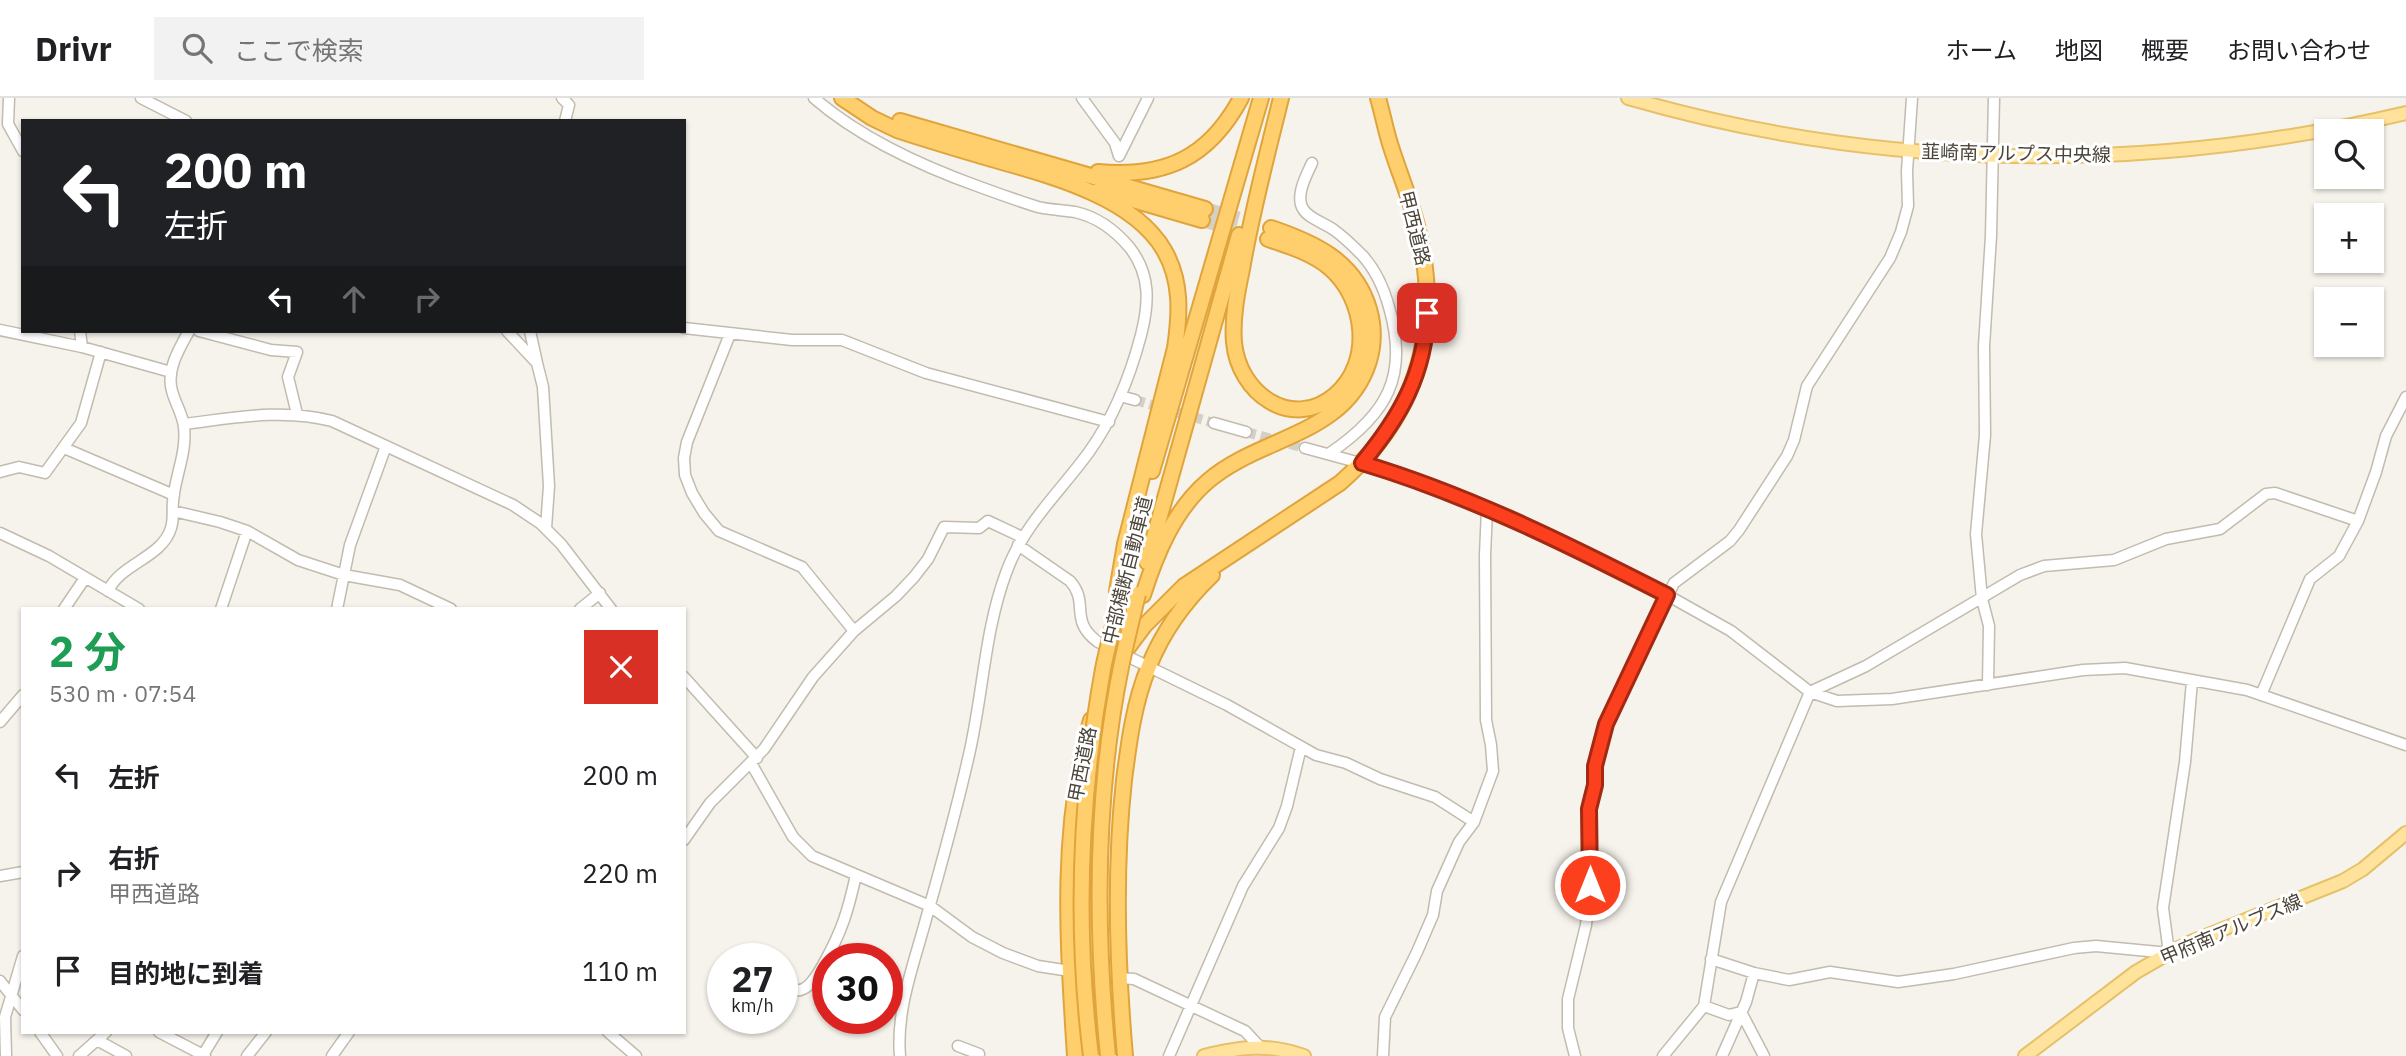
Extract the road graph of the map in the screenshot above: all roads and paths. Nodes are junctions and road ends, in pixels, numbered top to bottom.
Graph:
1 (9, 98) edge
2 (141, 98) edge
3 (562, 98) edge
4 (814, 98) edge
5 (842, 98) edge
6 (856, 98) edge
7 (1082, 98) edge
8 (1148, 98) edge
9 (1241, 98) edge
10 (1261, 98) edge
11 (1275, 98) edge
12 (1281, 98) edge
13 (1378, 98) edge
14 (1628, 98) edge
15 (1912, 98) edge
16 (1994, 98) edge
17 (1647, 101) edge
18 (2406, 113) edge
19 (182, 119) edge
20 (566, 119) edge
21 (21, 147) edge
22 (1908, 151) junction
23 (1994, 156) junction
24 (1312, 163) dead end
25 (1064, 174) junction
26 (1105, 209) dead end
27 (1203, 215) tunnel mouth
28 (1099, 219) junction
29 (686, 328) edge
30 (0, 330) edge
31 (80, 333) edge
32 (188, 333) edge
33 (207, 333) edge
34 (509, 333) edge
35 (530, 333) edge
36 (730, 334) junction
37 (82, 347) junction
38 (101, 352) junction
39 (537, 363) junction
40 (171, 372) junction
41 (1120, 396) junction
42 (2406, 397) edge
43 (1135, 400) tunnel mouth
44 (298, 414) junction
45 (1109, 422) junction
46 (1214, 423) tunnel mouth
47 (184, 424) junction
48 (1246, 432) tunnel mouth
49 (386, 446) junction
50 (1305, 447) tunnel mouth
51 (64, 448) junction
52 (1330, 453) junction
53 (1362, 463) junction
54 (0, 472) edge
55 (174, 495) junction
56 (1487, 509) junction
57 (173, 511) junction
58 (2358, 521) junction
59 (546, 528) junction
60 (247, 531) junction
61 (0, 533) edge
62 (1020, 541) junction
63 (1254, 541) junction
64 (344, 575) junction
65 (85, 578) junction
66 (108, 591) junction
67 (1119, 591) junction
68 (600, 593) junction
69 (1141, 595) junction
70 (1667, 595) junction
71 (1982, 599) junction
72 (66, 607) edge
73 (136, 607) edge
74 (222, 607) edge
75 (337, 607) edge
76 (447, 607) edge
77 (582, 607) edge
78 (610, 607) edge
79 (854, 631) junction
80 (1123, 654) junction
81 (1149, 666) junction
82 (686, 679) edge
83 (2192, 681) junction
84 (1988, 685) junction
85 (1810, 692) junction
86 (2261, 695) junction
87 (21, 697) edge
88 (0, 722) edge
89 (2406, 746) edge
90 (1301, 747) junction
91 (754, 761) junction
92 (1474, 822) junction
93 (2406, 833) edge
94 (686, 837) edge
95 (21, 872) edge
96 (856, 875) junction
97 (0, 876) edge
98 (930, 906) junction
99 (2169, 953) junction
100 (1711, 959) junction
101 (21, 963) edge
102 (1070, 971) junction
103 (1754, 973) junction
104 (1119, 978) junction
105 (0, 981) edge
106 (798, 990) edge
107 (12, 996) junction
108 (1191, 1006) junction
109 (1704, 1006) junction
110 (21, 1007) edge
111 (1741, 1013) junction
112 (41, 1034) edge
113 (104, 1034) edge
114 (163, 1034) edge
115 (216, 1034) edge
116 (264, 1034) edge
117 (348, 1034) edge
118 (610, 1034) edge
119 (97, 1040) junction
120 (958, 1046) dead end
121 (1259, 1046) junction
122 (204, 1055) edge
123 (6, 1056) edge
124 (57, 1056) edge
125 (79, 1056) edge
126 (127, 1056) edge
127 (247, 1056) edge
128 (332, 1056) edge
129 (636, 1056) edge
130 (900, 1056) edge
131 (978, 1056) edge
132 (1075, 1056) edge
133 (1091, 1056) edge
134 (1108, 1056) edge
135 (1125, 1056) edge
136 (1169, 1056) edge
137 (1204, 1056) edge
138 (1304, 1056) edge
139 (1382, 1056) edge
140 (1575, 1056) edge
141 (1663, 1056) edge
142 (1721, 1056) edge
143 (1764, 1056) edge
144 (2025, 1056) edge

1 - 21 street
2 - 19 street
3 - 20 street
4 - 28 street
5 - 25 highway
6 - 25 highway
7 - 8 street
9 - 25 highway
10 - 67 highway, 中部横断自動車道
11 - 69 highway, 中部横断自動車道
12 - 69 highway
13 - 53 highway, 甲西道路
14 - 17 main road, 韮崎南アルプス中央線
15 - 22 street
16 - 23 street
17 - 22 main road, 韮崎南アルプス中央線
18 - 23 main road, 韮崎南アルプス中央線
22 - 23 main road, 韮崎南アルプス中央線
22 - 70 street
23 - 71 street
24 - 52 street
25 - 27 highway
25 - 67 highway
26 - 28 street
28 - 41 street
29 - 36 street
30 - 37 street
31 - 37 street
32 - 40 street
33 - 44 street
34 - 39 street
35 - 39 street
36 - 45 street
36 - 79 street
37 - 38 street
38 - 40 street
38 - 51 street
39 - 59 street
40 - 47 street
41 - 43 street
41 - 45 street
42 - 58 street
44 - 47 street
44 - 49 street
45 - 62 street
46 - 48 street
47 - 55 street
49 - 59 street
49 - 64 street
50 - 52 street
51 - 54 street
51 - 55 street
52 - 53 street
53 - 56 street
53 - 63 highway, 甲西道路
55 - 57 street
56 - 70 street
56 - 92 street
57 - 60 street
57 - 66 street
58 - 71 street
58 - 86 street
59 - 68 street
60 - 64 street
60 - 74 street
61 - 65 street
62 - 79 street
62 - 80 street
62 - 98 street
63 - 80 highway, 甲西道路
63 - 81 highway, 甲西道路
64 - 75 street
64 - 76 street
65 - 66 street
65 - 72 street
66 - 73 street
67 - 133 highway, 中部横断自動車道, bridge
68 - 77 street
68 - 78 street
69 - 134 highway, 中部横断自動車道, bridge
70 - 85 street
70 - 140 street
71 - 84 street
71 - 85 street
79 - 91 street
80 - 81 street
80 - 102 highway, 甲西道路
81 - 90 street
81 - 104 highway, 甲西道路
82 - 91 street
83 - 84 street
83 - 86 street
83 - 99 street
84 - 85 street
85 - 100 street
86 - 89 street
87 - 88 street
90 - 92 street
90 - 108 street
91 - 94 street
91 - 96 street
92 - 139 street
93 - 99 main road, 甲府南アルプス線
95 - 97 street
96 - 98 street
96 - 106 street
98 - 102 street
98 - 130 street
99 - 103 street
99 - 144 main road, 甲府南アルプス線
100 - 103 street
100 - 109 street
101 - 107 street
102 - 132 highway, 甲西道路
103 - 111 street
104 - 108 street
104 - 135 highway, 甲西道路
105 - 107 street
107 - 110 street
107 - 123 street
108 - 121 street
108 - 136 street
109 - 111 street
109 - 141 street
111 - 142 street
111 - 143 street
112 - 124 street
113 - 119 street
114 - 122 street
115 - 122 street
116 - 127 street
117 - 128 street
118 - 129 street
119 - 125 street
119 - 126 street
120 - 131 street
121 - 137 main road
121 - 138 main road

